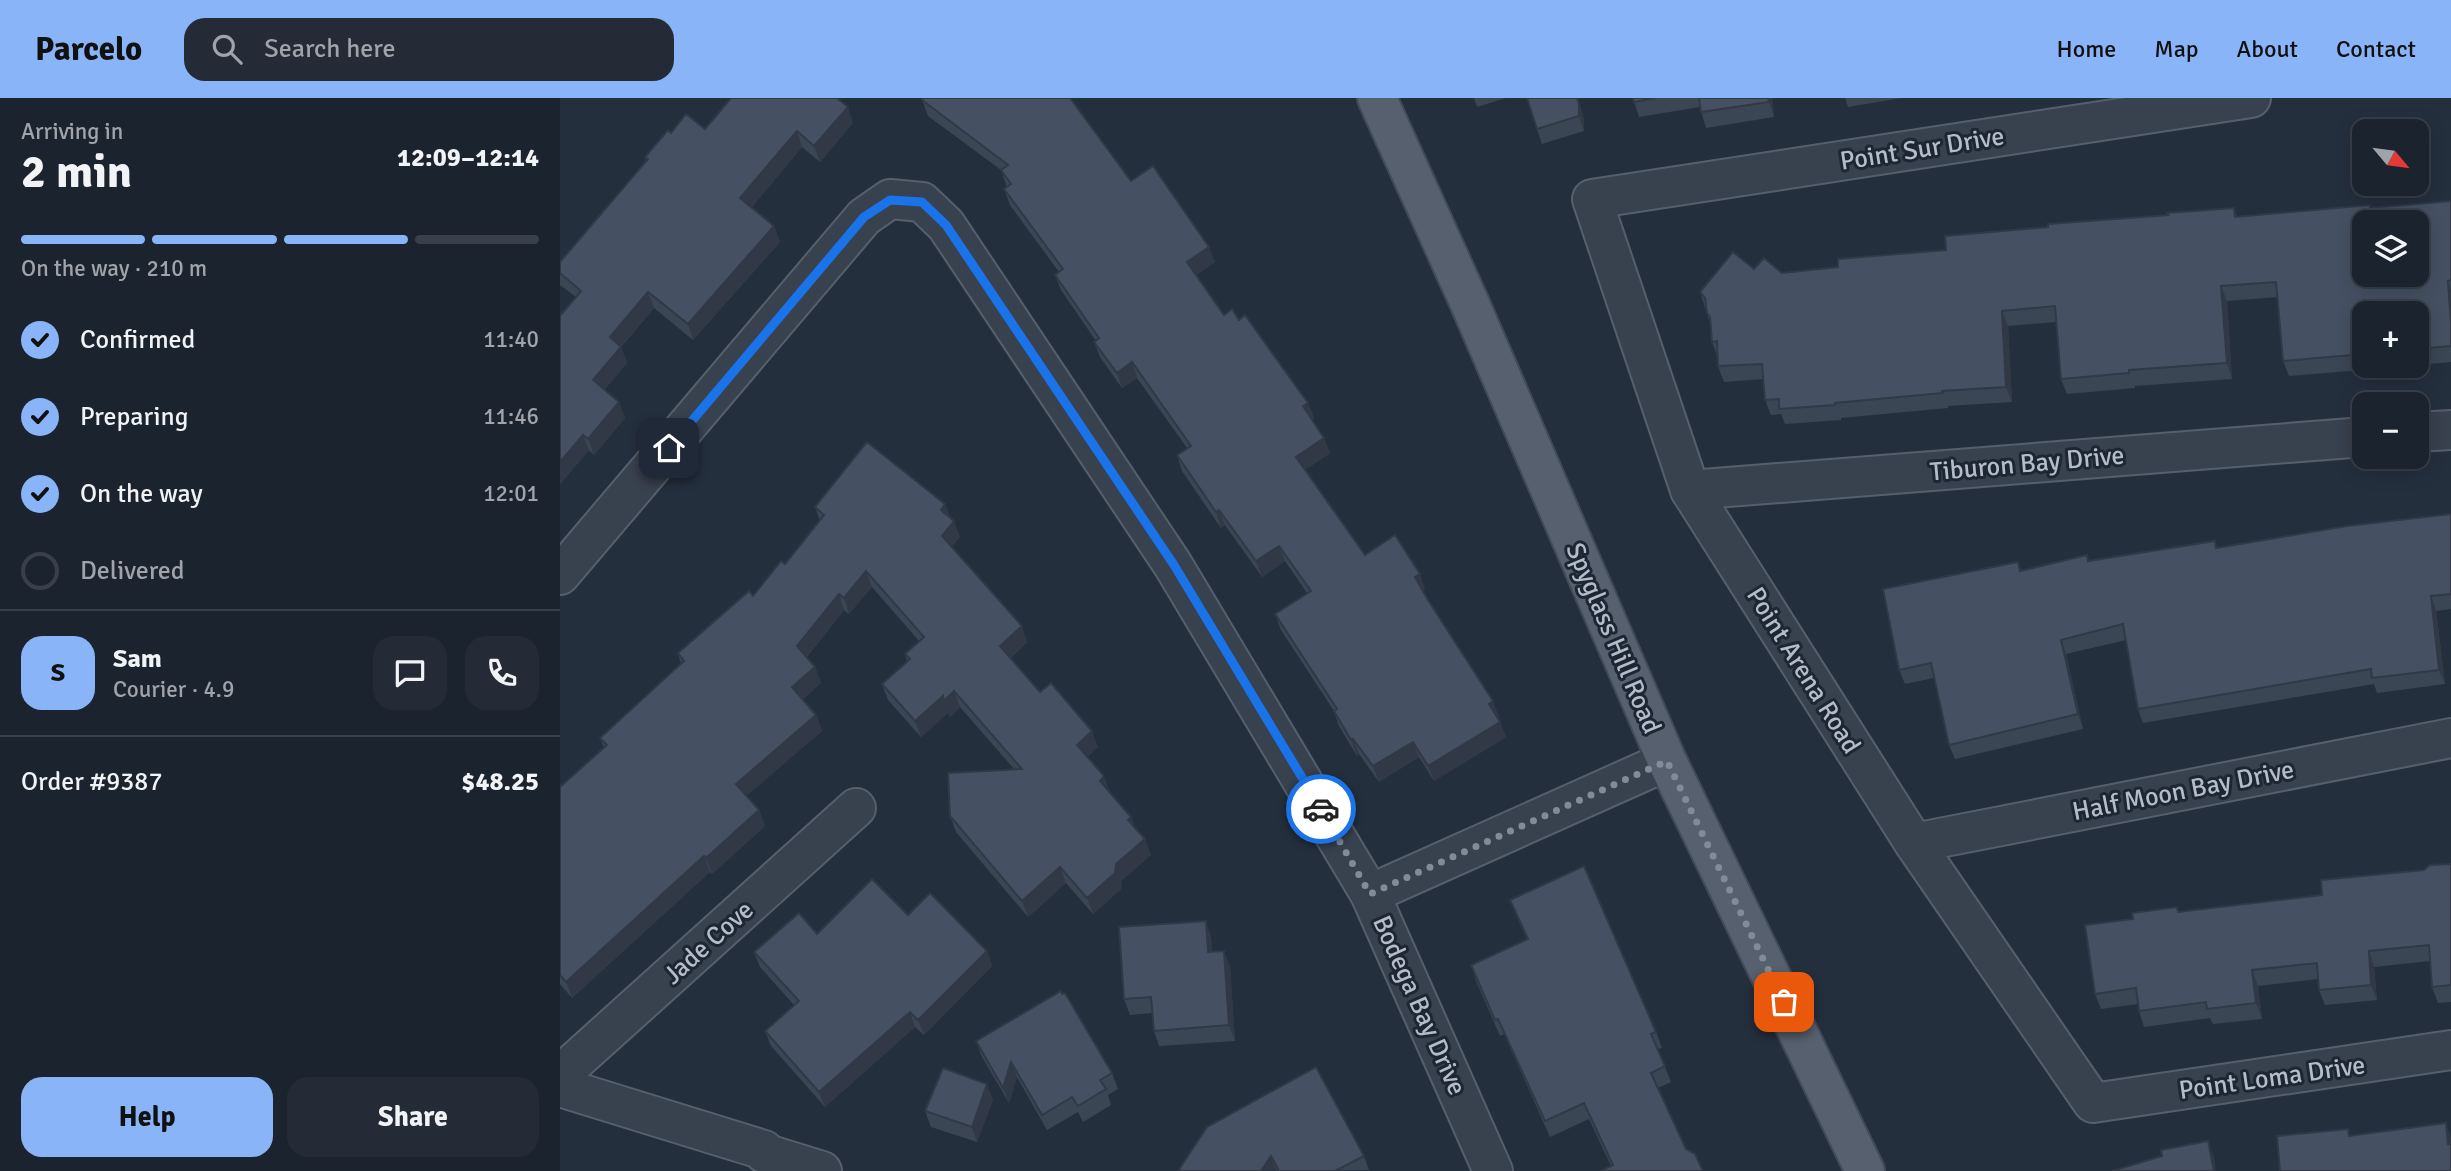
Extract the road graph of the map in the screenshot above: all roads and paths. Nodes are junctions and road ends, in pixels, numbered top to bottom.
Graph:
1 (1377, 98) edge
2 (2251, 98) edge
3 (1592, 198) joint
4 (2451, 430) edge
5 (2429, 431) edge
6 (2352, 437) edge
7 (1690, 490) junction
8 (560, 575) edge
9 (2451, 738) edge
10 (1667, 761) junction
11 (856, 808) dead end
12 (1914, 843) junction
13 (1370, 894) junction
14 (2451, 1050) edge
15 (560, 1075) edge
16 (560, 1087) edge
17 (2093, 1103) joint
18 (761, 1162) edge
19 (822, 1171) edge
20 (1493, 1171) edge
21 (1865, 1171) edge

1 - 10 main road, Spyglass Hill Road
2 - 3 street, Point Sur Drive
3 - 7 street, Point Arena Road
4 - 5 street
6 - 7 street, Tiburon Bay Drive
7 - 12 street, Point Arena Road
8 - 13 street, Bodega Bay Drive
9 - 12 street, Half Moon Bay Drive
10 - 13 street
10 - 21 main road, Spyglass Hill Road
11 - 15 street, Jade Cove
12 - 17 street, Point Arena Road
13 - 20 street, Bodega Bay Drive
14 - 17 street, Point Loma Drive
16 - 18 street
18 - 19 street

